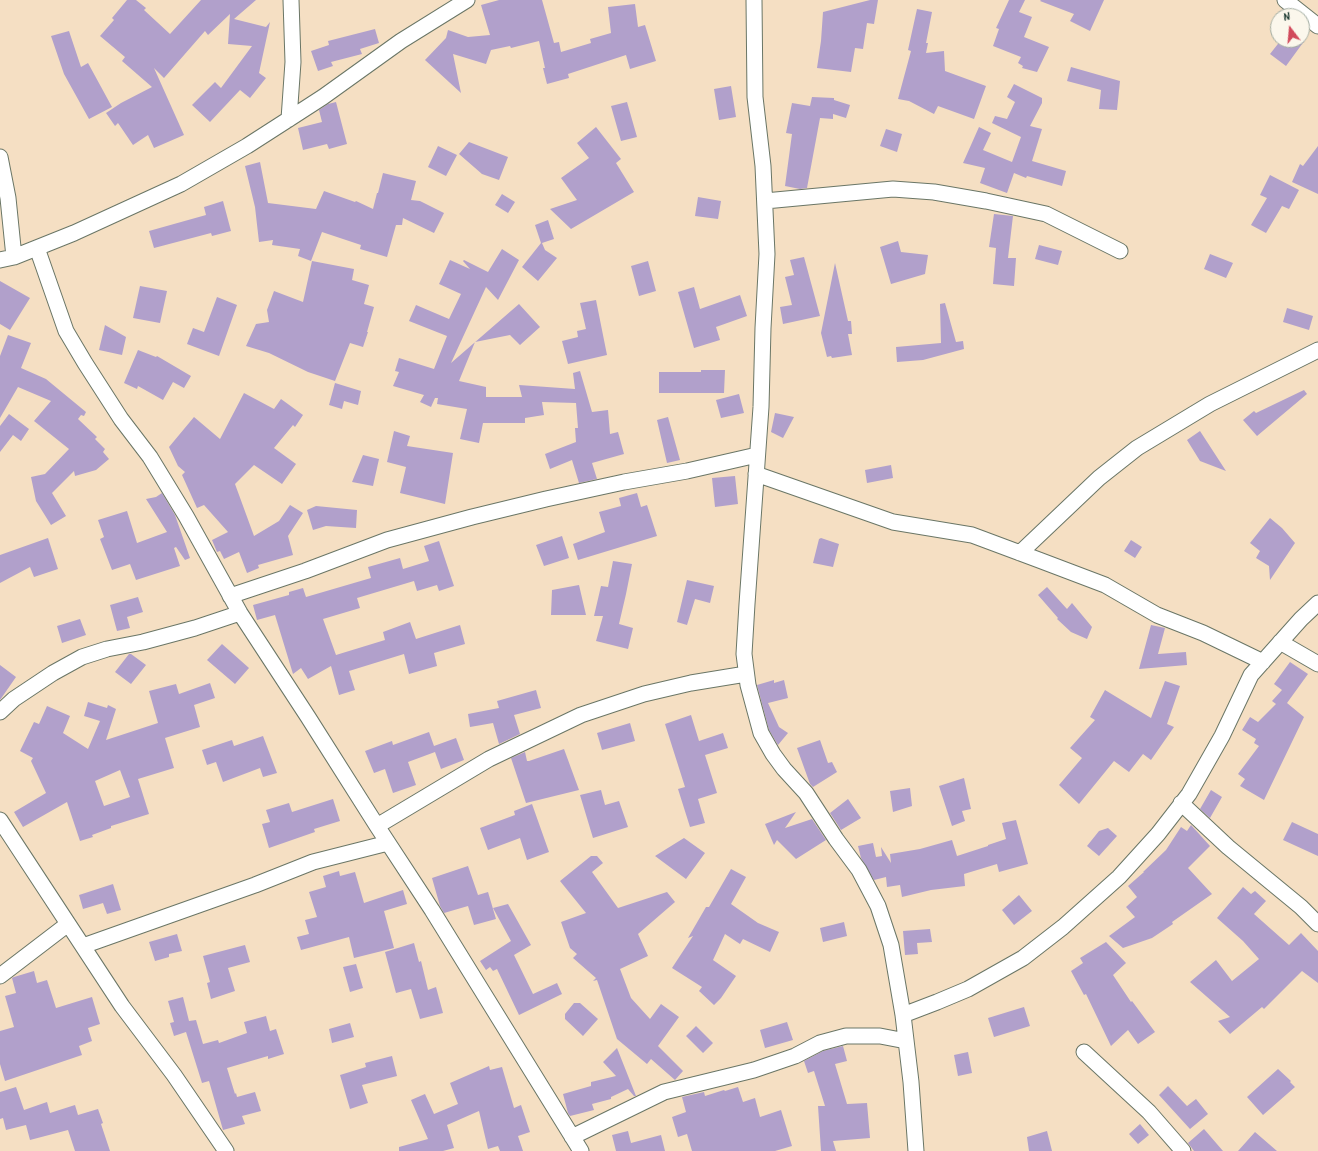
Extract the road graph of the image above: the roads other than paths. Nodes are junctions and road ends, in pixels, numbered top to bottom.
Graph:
1 (290, 0) edge
2 (467, 0) edge
3 (754, 0) edge
4 (1285, 0) edge
5 (1318, 26) edge
6 (289, 119) junction
7 (0, 157) edge
8 (4, 198) edge
9 (765, 201) junction
10 (37, 248) junction
11 (1120, 251) dead end
12 (7, 259) edge
13 (1318, 350) edge
14 (757, 455) junction
15 (756, 474) junction
16 (1020, 553) junction
17 (230, 596) junction
18 (1318, 603) edge
19 (240, 613) junction
20 (1280, 642) junction
21 (1263, 662) junction
22 (1318, 664) edge
23 (746, 674) junction
24 (0, 712) edge
25 (1181, 803) junction
26 (0, 820) edge
27 (377, 826) junction
28 (388, 843) junction
29 (68, 924) junction
30 (1318, 924) edge
31 (83, 946) junction
32 (0, 976) edge
33 (903, 1015) junction
34 (906, 1041) junction
35 (1084, 1052) dead end
36 (572, 1137) junction
37 (226, 1151) edge
38 (580, 1151) edge
39 (916, 1151) edge
40 (1183, 1151) edge

1 - 6 street
2 - 6 street
3 - 9 street
4 - 5 street
6 - 10 street
7 - 8 street
8 - 12 street
9 - 11 street
9 - 14 street
10 - 12 street
10 - 17 street
13 - 16 street
14 - 15 street
14 - 17 street
15 - 16 street
15 - 23 street
16 - 21 street
17 - 19 street
18 - 20 street
19 - 24 street
19 - 27 street
20 - 21 street
20 - 22 street
21 - 25 street
23 - 27 street
23 - 33 street
25 - 30 street
25 - 33 street
26 - 29 street
27 - 28 street
28 - 31 street
28 - 36 street
29 - 31 street
29 - 32 street
31 - 37 street
33 - 34 street
34 - 36 street
34 - 39 street
35 - 40 street
36 - 38 street

